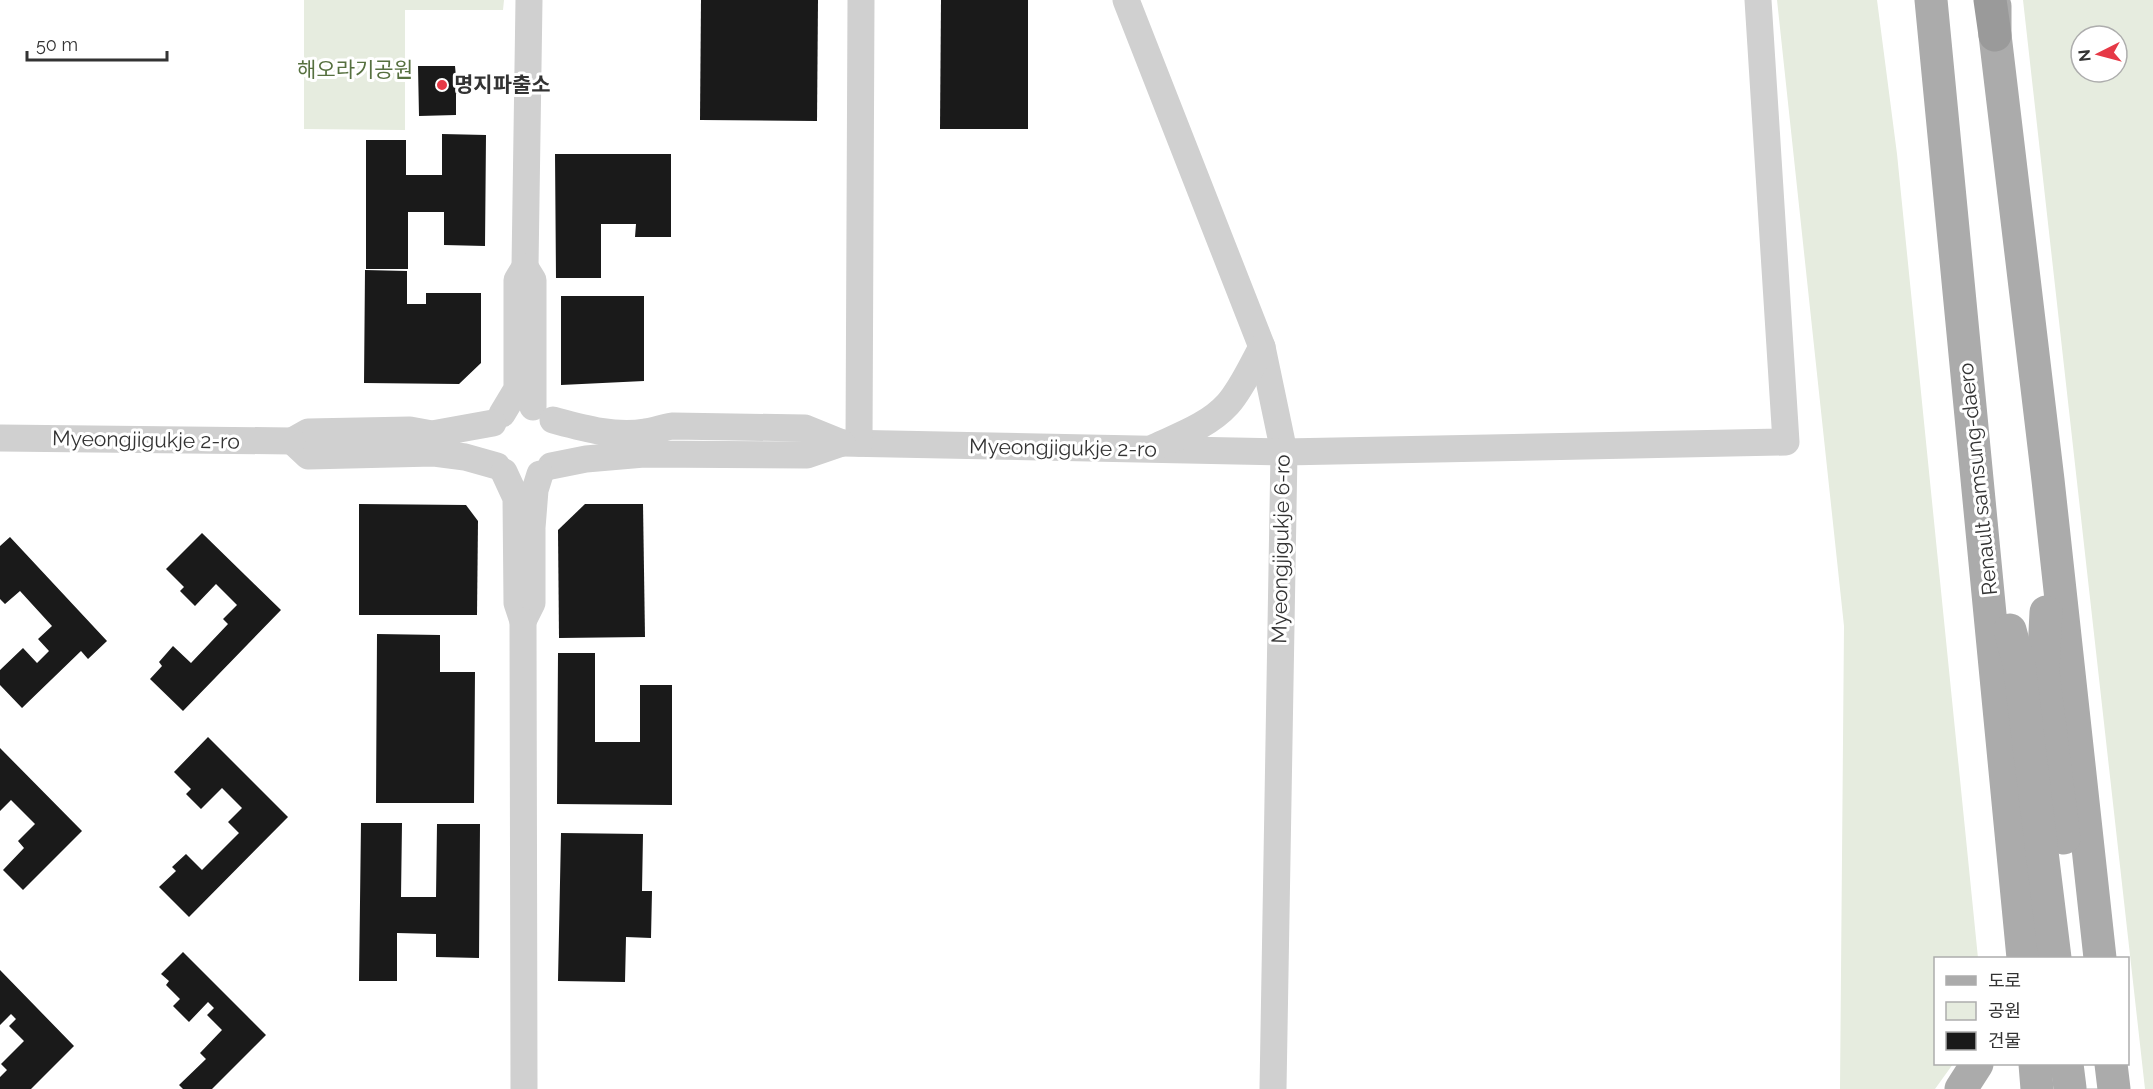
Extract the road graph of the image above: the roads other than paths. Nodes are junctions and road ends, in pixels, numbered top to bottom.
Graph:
1 (529, 0) edge
2 (861, 0) edge
3 (1126, 0) edge
4 (1758, 0) edge
5 (1931, 0) edge
6 (1990, 0) edge
7 (1995, 0) edge
8 (1995, 35) junction
9 (525, 267) junction
10 (1262, 347) junction
11 (543, 414) junction
12 (497, 418) junction
13 (0, 438) edge
14 (292, 441) junction
15 (851, 443) junction
16 (1149, 450) junction
17 (1284, 452) junction
18 (500, 469) junction
19 (546, 470) junction
20 (2050, 496) junction
21 (1982, 514) junction
22 (523, 621) junction
23 (2020, 952) edge
24 (2055, 957) edge
25 (2079, 957) edge
26 (2100, 957) edge
27 (1976, 1065) edge
28 (2035, 1065) edge
29 (524, 1089) edge
30 (1272, 1089) edge
31 (1961, 1089) edge
32 (2037, 1089) edge

1 - 9 street
2 - 15 street
3 - 10 street, Myeongjigukje 6-ro
4 - 17 street, Myeongjigukje 2-ro
5 - 21 main road, Renault samsung-daero
6 - 8 highway
7 - 8 main road
8 - 20 main road
9 - 11 street
9 - 12 street
10 - 16 street
10 - 17 street, Myeongjigukje 6-ro
11 - 12 street
11 - 15 street, Myeongjigukje 2-ro
11 - 19 street
12 - 14 street, Myeongjigukje 2-ro
12 - 18 street
13 - 14 street, Myeongjigukje 2-ro
14 - 18 street
15 - 16 street, Myeongjigukje 2-ro
15 - 19 street, Myeongjigukje 2-ro
16 - 17 street, Myeongjigukje 2-ro
17 - 30 street, Myeongjigukje 6-ro
18 - 19 street
18 - 22 street
19 - 22 street
20 - 25 main road
20 - 26 main road
21 - 23 main road, Renault samsung-daero
21 - 24 main road
22 - 29 street
27 - 31 main road
28 - 32 main road

